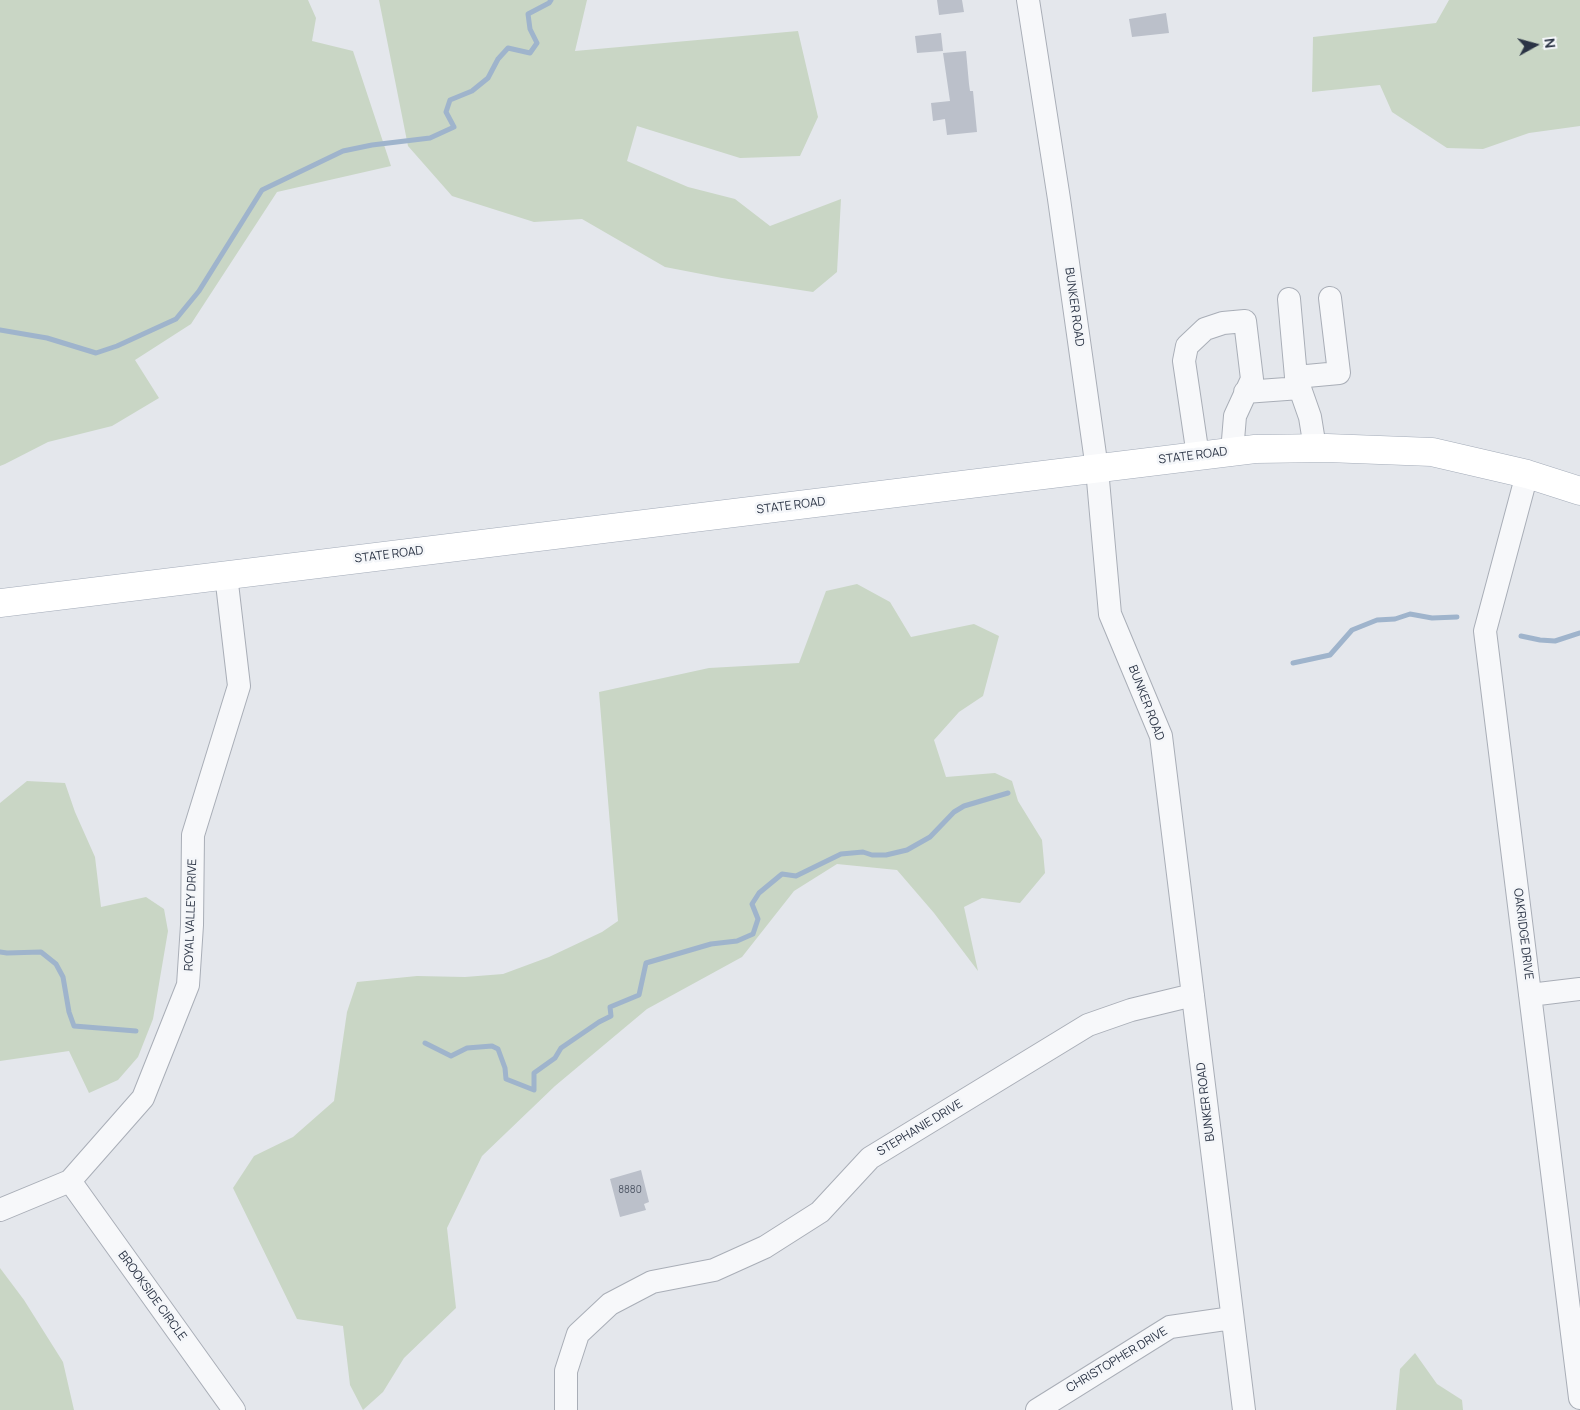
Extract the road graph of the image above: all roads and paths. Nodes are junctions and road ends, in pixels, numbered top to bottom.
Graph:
1 (1028, 0) edge
2 (1330, 298) dead end
3 (1288, 299) dead end
4 (1298, 383) junction
5 (1245, 392) junction
6 (1315, 448) junction
7 (1232, 452) junction
8 (1198, 456) junction
9 (1097, 469) junction
10 (1527, 474) junction
11 (1580, 491) edge
12 (226, 575) junction
13 (0, 603) edge
14 (1580, 989) edge
15 (1193, 995) junction
16 (1531, 1002) junction
17 (1580, 1003) edge
18 (70, 1181) junction
19 (0, 1210) edge
20 (1232, 1318) junction
21 (1576, 1338) edge
22 (1580, 1398) edge
23 (234, 1410) edge
24 (566, 1410) edge
25 (1036, 1410) edge
26 (1244, 1410) edge

1 - 9 street, BUNKER ROAD
2 - 4 street
3 - 4 street
4 - 5 street
4 - 6 street
5 - 7 street
5 - 8 street
6 - 7 main road, STATE ROAD
6 - 10 main road, STATE ROAD
7 - 8 main road, STATE ROAD
8 - 9 main road, STATE ROAD
9 - 12 main road, STATE ROAD
9 - 15 street, BUNKER ROAD
10 - 11 main road, STATE ROAD
10 - 16 street, OAKRIDGE DRIVE
12 - 13 main road, STATE ROAD
12 - 18 street, ROYAL VALLEY DRIVE
14 - 16 street
15 - 20 street, BUNKER ROAD
15 - 24 street, STEPHANIE DRIVE
16 - 17 street
16 - 21 street, OAKRIDGE DRIVE
18 - 19 street, ROYAL VALLEY DRIVE
18 - 23 street, BROOKSIDE CIRCLE
20 - 25 street, CHRISTOPHER DRIVE
20 - 26 street, BUNKER ROAD
21 - 22 street, OAKRIDGE DRIVE

